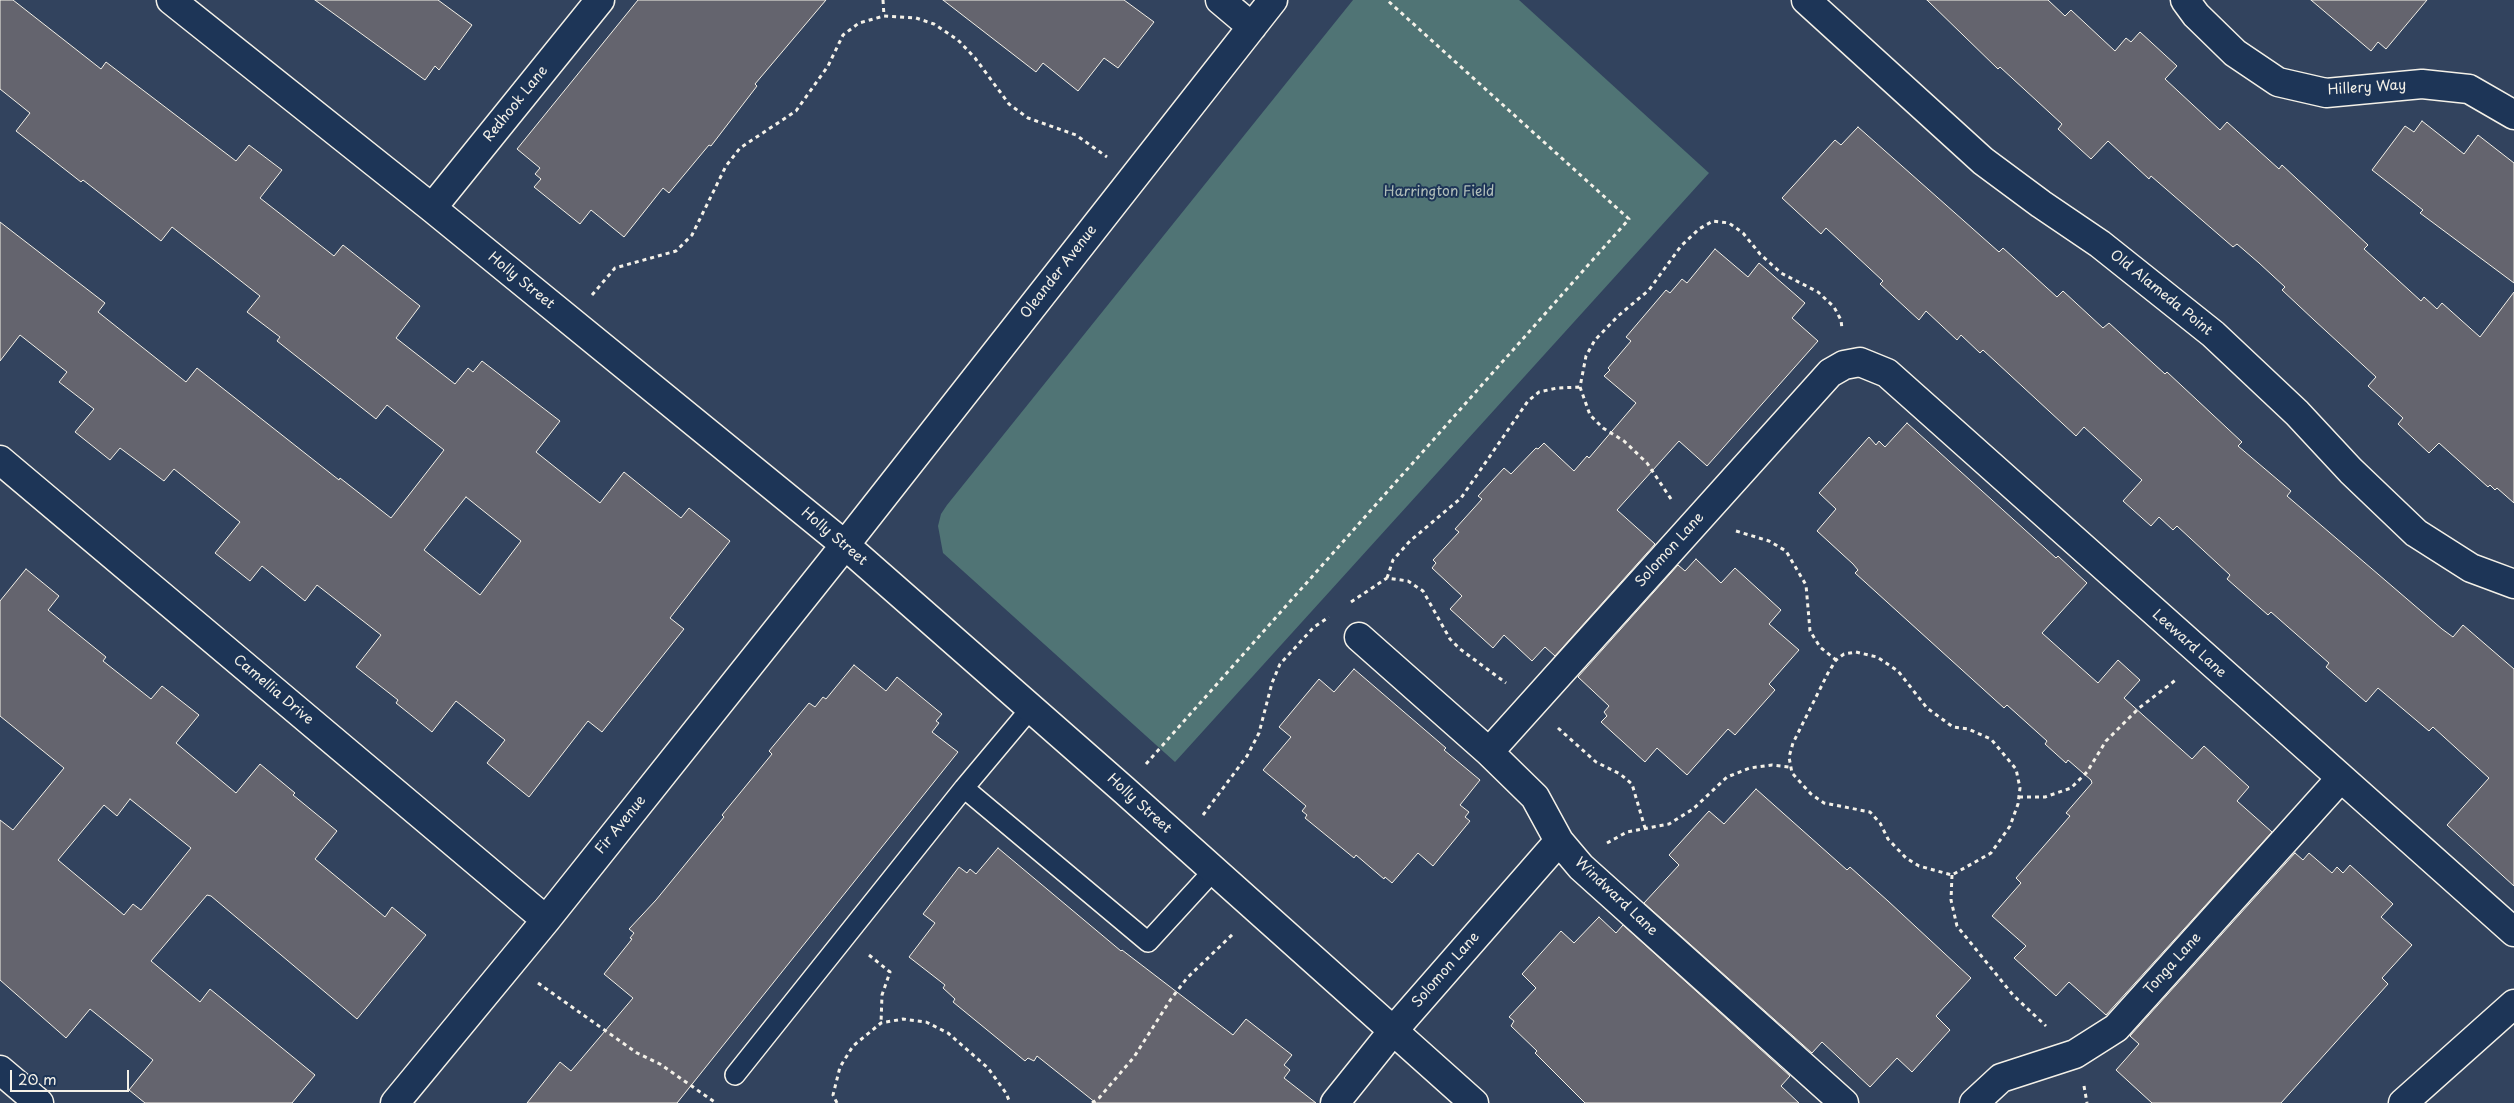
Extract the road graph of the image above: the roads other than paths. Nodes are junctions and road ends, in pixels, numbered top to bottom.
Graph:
1 (171, 0) edge
2 (600, 0) edge
3 (1220, 0) edge
4 (1273, 0) edge
5 (1806, 0) edge
6 (2185, 0) edge
7 (1252, 27) junction
8 (2514, 115) edge
9 (432, 208) junction
10 (1852, 363) joint
11 (0, 460) edge
12 (844, 545) junction
13 (2514, 584) edge
14 (1359, 638) dead end
15 (1031, 708) junction
16 (1489, 752) junction
17 (2340, 779) junction
18 (964, 788) junction
19 (1559, 840) junction
20 (1214, 870) junction
21 (546, 920) junction
22 (2514, 932) edge
23 (2514, 1004) edge
24 (1392, 1032) junction
25 (0, 1070) edge
26 (735, 1075) dead end
27 (400, 1101) edge
28 (39, 1103) edge
29 (1335, 1103) edge
30 (1474, 1103) edge
31 (1844, 1103) edge
32 (1974, 1103) edge
33 (2403, 1103) edge

1 - 9 street, Holly Street
2 - 9 street, Redhook Lane
3 - 7 street
4 - 7 street, Oleander Avenue
5 - 13 street, Old Alameda Point
6 - 8 street, Hillery Way
7 - 12 street, Oleander Avenue
9 - 12 street, Holly Street
10 - 16 street, Solomon Lane
10 - 17 street, Leeward Lane
11 - 21 street, Camellia Drive
12 - 15 street, Holly Street
12 - 21 street, Fir Avenue
14 - 16 street, Windward Lane
15 - 18 lane
15 - 20 street, Holly Street
16 - 19 street, Windward Lane
17 - 22 street, Leeward Lane
17 - 32 street, Tonga Lane
18 - 20 lane
18 - 26 lane
19 - 24 street, Solomon Lane
19 - 31 street, Windward Lane
20 - 24 street, Holly Street
21 - 27 street, Fir Avenue
23 - 33 street
24 - 29 street, Solomon Lane
24 - 30 street, Holly Street
25 - 28 street

